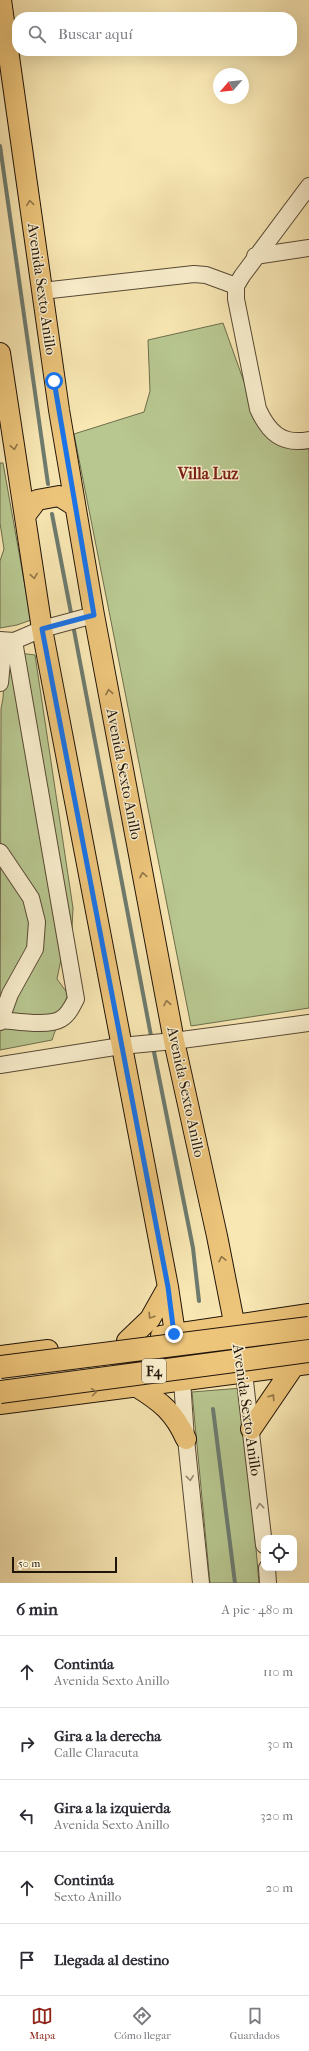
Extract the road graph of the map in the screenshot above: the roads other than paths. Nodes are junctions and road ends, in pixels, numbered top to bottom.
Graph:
1 (1, 0) edge
2 (309, 186) edge
3 (309, 248) edge
4 (255, 256) junction
5 (236, 286) junction
6 (42, 291) junction
7 (0, 353) edge
8 (309, 440) edge
9 (69, 468) junction
10 (19, 475) junction
11 (75, 506) junction
12 (25, 516) junction
13 (94, 615) junction
14 (48, 627) junction
15 (6, 641) edge
16 (0, 678) edge
17 (0, 683) edge
18 (0, 852) edge
19 (1, 1021) edge
20 (309, 1023) edge
21 (167, 1042) junction
22 (130, 1045) junction
23 (0, 1065) edge
24 (227, 1283) junction
25 (168, 1287) junction
26 (309, 1314) edge
27 (283, 1318) junction
28 (235, 1325) junction
29 (309, 1328) edge
30 (174, 1334) junction
31 (127, 1341) junction
32 (309, 1351) edge
33 (0, 1356) edge
34 (301, 1365) edge
35 (0, 1367) edge
36 (244, 1373) junction
37 (182, 1380) junction
38 (137, 1387) junction
39 (0, 1392) edge
40 (0, 1404) edge
41 (252, 1429) junction
42 (186, 1439) junction
43 (263, 1535) edge
44 (266, 1571) edge
45 (201, 1583) edge
46 (268, 1583) edge

6 -> 1 main road, Avenida Sexto Anillo
2 - 4 street
3 - 4 street
4 - 5 street
5 - 6 street
5 - 8 street
6 - 9 main road, Avenida Sexto Anillo
7 -> 10 main road
9 - 10 main road
9 - 11 main road, Avenida Sexto Anillo
10 - 12 main road
11 - 12 main road
11 - 13 main road, Avenida Sexto Anillo
12 -> 14 main road
13 - 14 street
21 -> 13 main road, Avenida Sexto Anillo
14 - 15 street
14 - 22 main road
15 - 16 street
15 - 19 street
16 - 17 street
18 - 19 street
20 - 21 street
21 - 22 street
24 -> 21 main road, Avenida Sexto Anillo
22 - 23 street
22 - 25 main road
24 - 27 main road
24 - 28 main road, Avenida Sexto Anillo
25 - 30 main road
25 -> 31 main road
26 - 27 main road
27 - 28 main road
27 - 34 main road
28 - 30 main road
28 - 36 main road, Avenida Sexto Anillo
29 - 35 highway, F4, bridge
30 - 31 main road
30 - 37 main road
31 - 33 main road
31 - 38 main road
32 - 39 highway, F4, bridge
34 - 36 main road
41 -> 34 main road
36 - 37 main road
36 - 41 street, Avenida Sexto Anillo
37 - 38 main road
37 - 42 street
40 -> 38 main road
38 - 42 main road
43 -> 41 street, Avenida Sexto Anillo
42 -> 45 street
44 - 46 street

